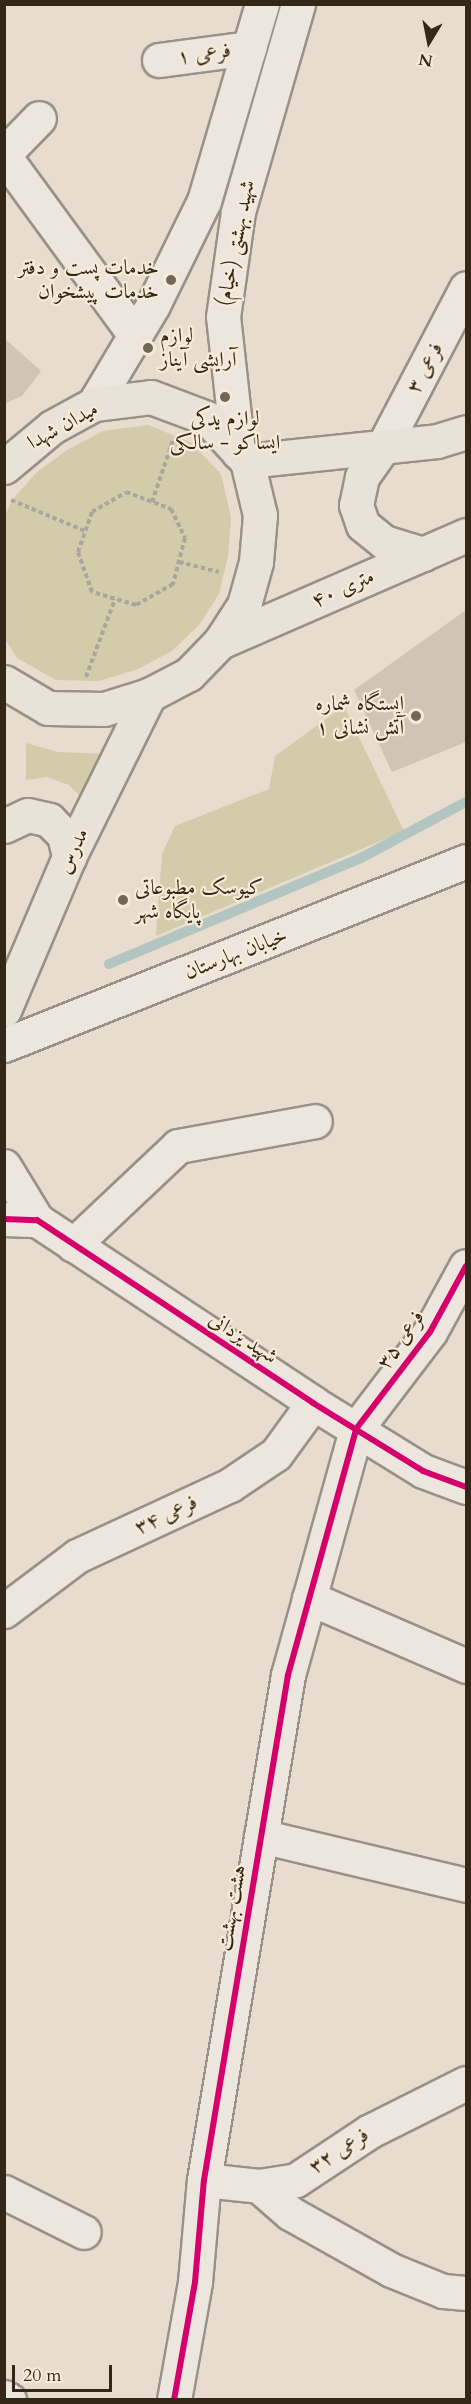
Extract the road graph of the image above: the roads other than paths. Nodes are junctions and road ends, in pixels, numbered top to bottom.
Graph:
1 (262, 4) edge
2 (298, 4) edge
3 (249, 48) junction
4 (159, 60) dead end
5 (39, 118) dead end
6 (4, 155) edge
7 (466, 288) edge
8 (135, 335) junction
9 (94, 404) junction
10 (466, 432) edge
11 (383, 447) junction
12 (242, 457) junction
13 (4, 466) edge
14 (466, 535) edge
15 (423, 554) junction
16 (220, 642) junction
17 (4, 682) edge
18 (149, 695) junction
19 (4, 826) edge
20 (69, 857) junction
21 (466, 861) edge
22 (4, 1010) edge
23 (4, 1045) edge
24 (315, 1121) dead end
25 (4, 1166) edge
26 (4, 1220) edge
27 (37, 1220) junction
28 (74, 1245) junction
29 (466, 1266) edge
30 (455, 1311) edge
31 (313, 1403) junction
32 (356, 1429) junction
33 (466, 1487) edge
34 (309, 1598) junction
35 (4, 1611) edge
36 (466, 1666) edge
37 (261, 1836) junction
38 (466, 1885) edge
39 (466, 2083) edge
40 (204, 2180) junction
41 (259, 2186) junction
42 (4, 2192) edge
43 (84, 2232) dead end
44 (466, 2293) edge
45 (4, 2397) edge
46 (9, 2400) edge
47 (174, 2400) edge

1 - 3 street, شهید بهشتی (خیام)
2 - 12 street, شهید بهشتی (خیام)
3 - 4 street, فرعی ۱
3 - 8 street, شهید بهشتی (خیام)
5 - 6 street
6 - 8 street
7 - 11 street, فرعی ۳
8 - 9 street, شهید بهشتی (خیام)
9 - 12 main road, میدان شهدا
9 - 13 main road, میدان شهدا
10 - 11 main road
11 - 12 main road
11 - 15 main road
12 - 16 main road, میدان شهدا
14 - 15 main road, ۴۰ متری
15 - 16 main road, ۴۰ متری
16 - 18 main road, میدان شهدا
17 - 18 main road, میدان شهدا
18 - 20 main road, مدرس
19 - 20 main road
20 - 22 main road, مدرس
21 - 23 street, خیابان بهارستان
24 - 28 street
25 - 27 street
26 - 27 street
27 - 28 street, شهید یزدانی
28 - 31 street, شهید یزدانی
29 - 30 street, فرعی ۳۵
30 - 32 street, فرعی ۳۵
31 - 32 street, شهید یزدانی
31 - 35 street, فرعی ۳۴
32 - 33 street, شهید یزدانی
32 - 34 street, هشت بهشت
34 - 36 street
34 - 37 street, هشت بهشت
37 - 38 street
37 - 40 street, هشت بهشت
39 - 41 street, فرعی ۳۲
40 - 41 street, فرعی ۳۲
40 - 47 street, هشت بهشت
41 - 44 street
42 - 43 street
45 - 46 street

